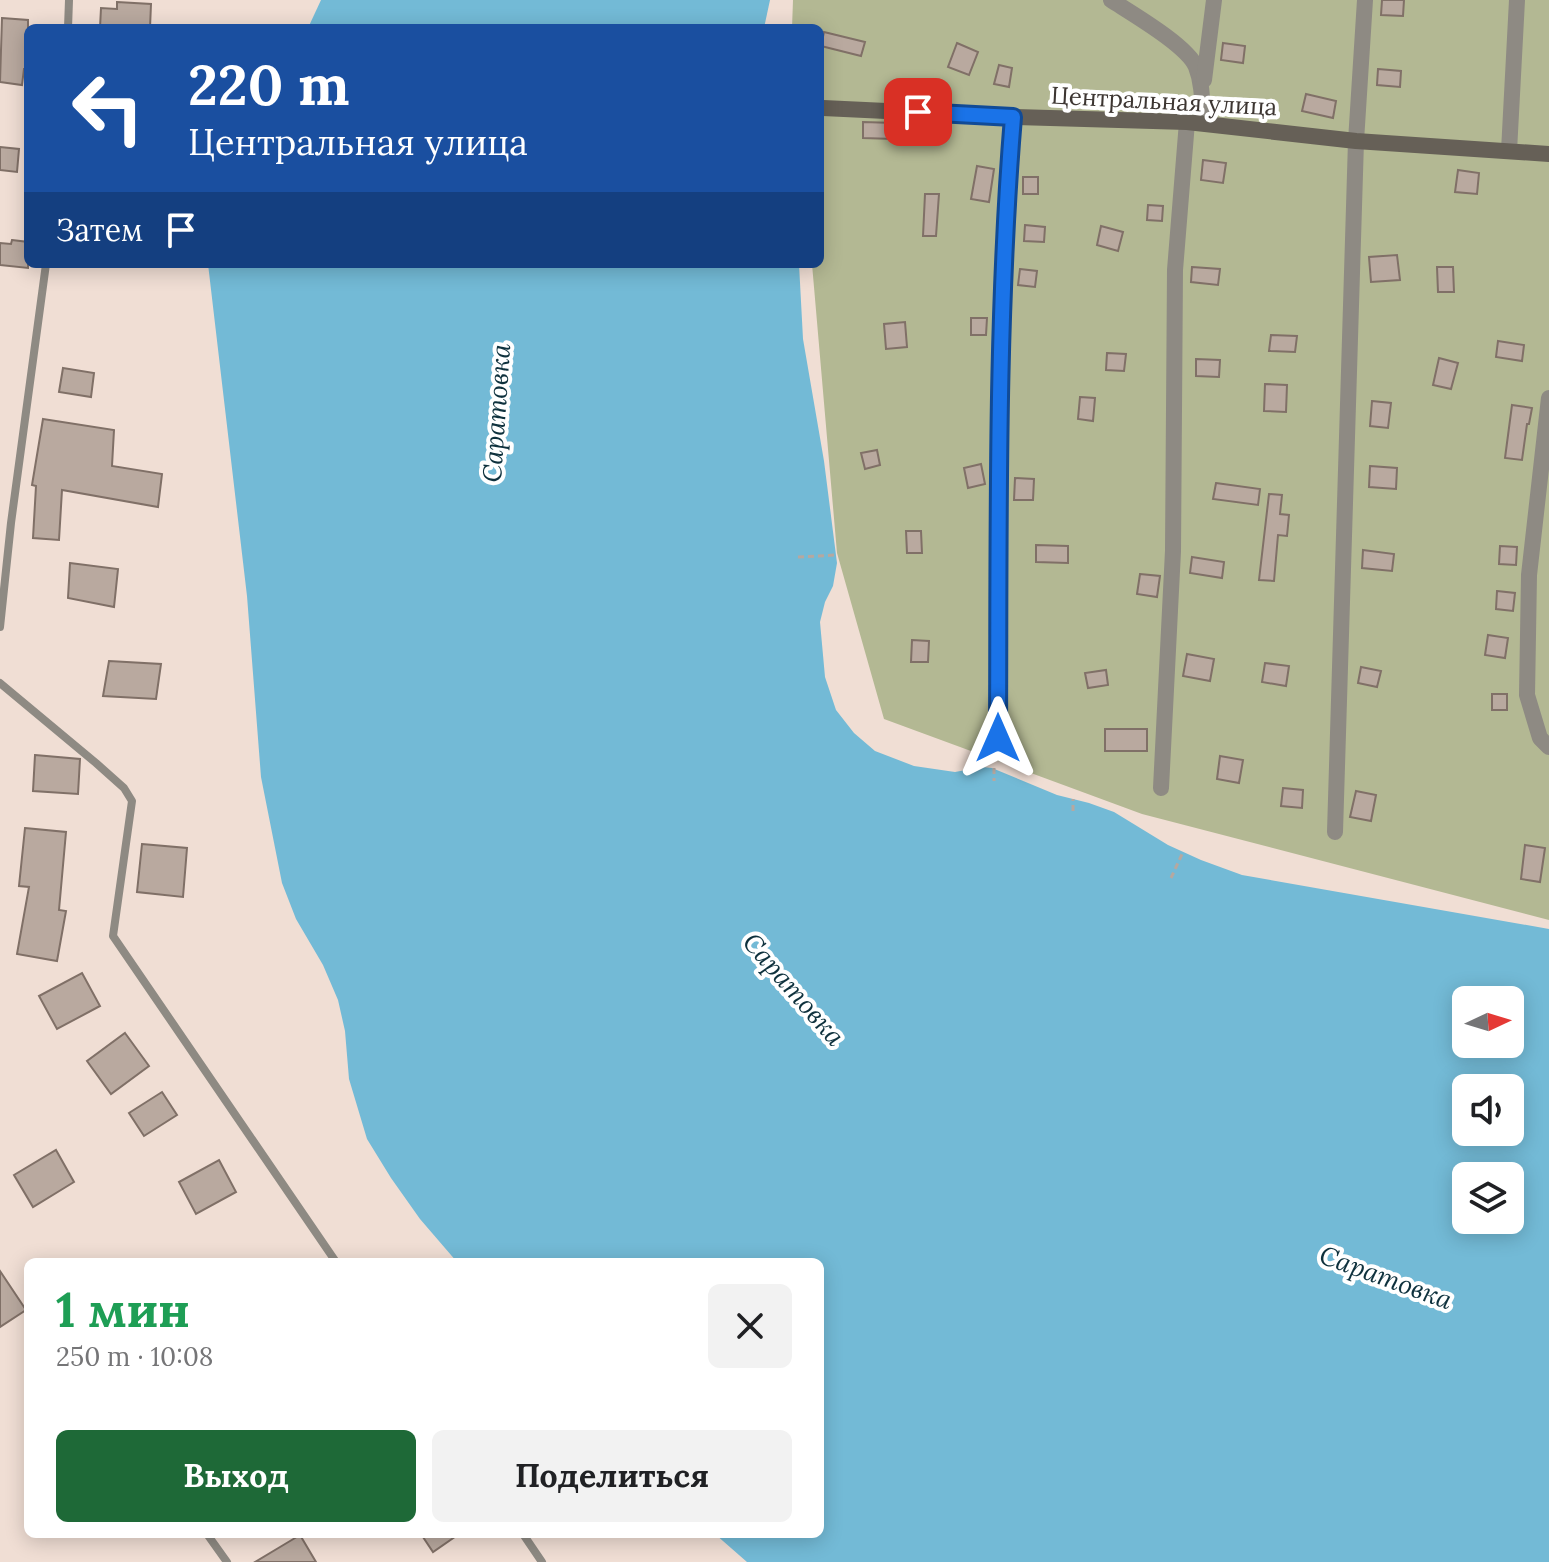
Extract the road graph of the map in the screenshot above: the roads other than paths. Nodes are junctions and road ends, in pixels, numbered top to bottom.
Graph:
1 (69, 0) edge
2 (1111, 0) edge
3 (1214, 0) edge
4 (1365, 0) edge
5 (1517, 0) edge
6 (68, 24) edge
7 (1202, 94) junction
8 (824, 108) edge
9 (1013, 117) junction
10 (1195, 123) junction
11 (1356, 141) junction
12 (1509, 151) junction
13 (1549, 154) edge
14 (45, 268) edge
15 (1549, 398) edge
16 (0, 627) edge
17 (0, 683) edge
18 (998, 738) dead end
19 (1549, 747) edge
20 (1161, 788) dead end
21 (1335, 832) dead end
22 (333, 1258) edge
23 (210, 1538) edge
24 (526, 1538) edge
25 (227, 1562) edge
26 (542, 1562) edge

1 - 6 lane
2 - 7 street
3 - 7 street
4 - 11 street
5 - 12 street
7 - 10 street
8 - 9 street, Центральная улица
9 - 10 street, Центральная улица
9 - 18 street
10 - 11 street, Центральная улица
10 - 20 street
11 - 12 street, Центральная улица
11 - 21 street
12 - 13 street, Центральная улица
14 - 16 lane
15 - 19 street
17 - 22 lane
23 - 25 lane
24 - 26 lane

